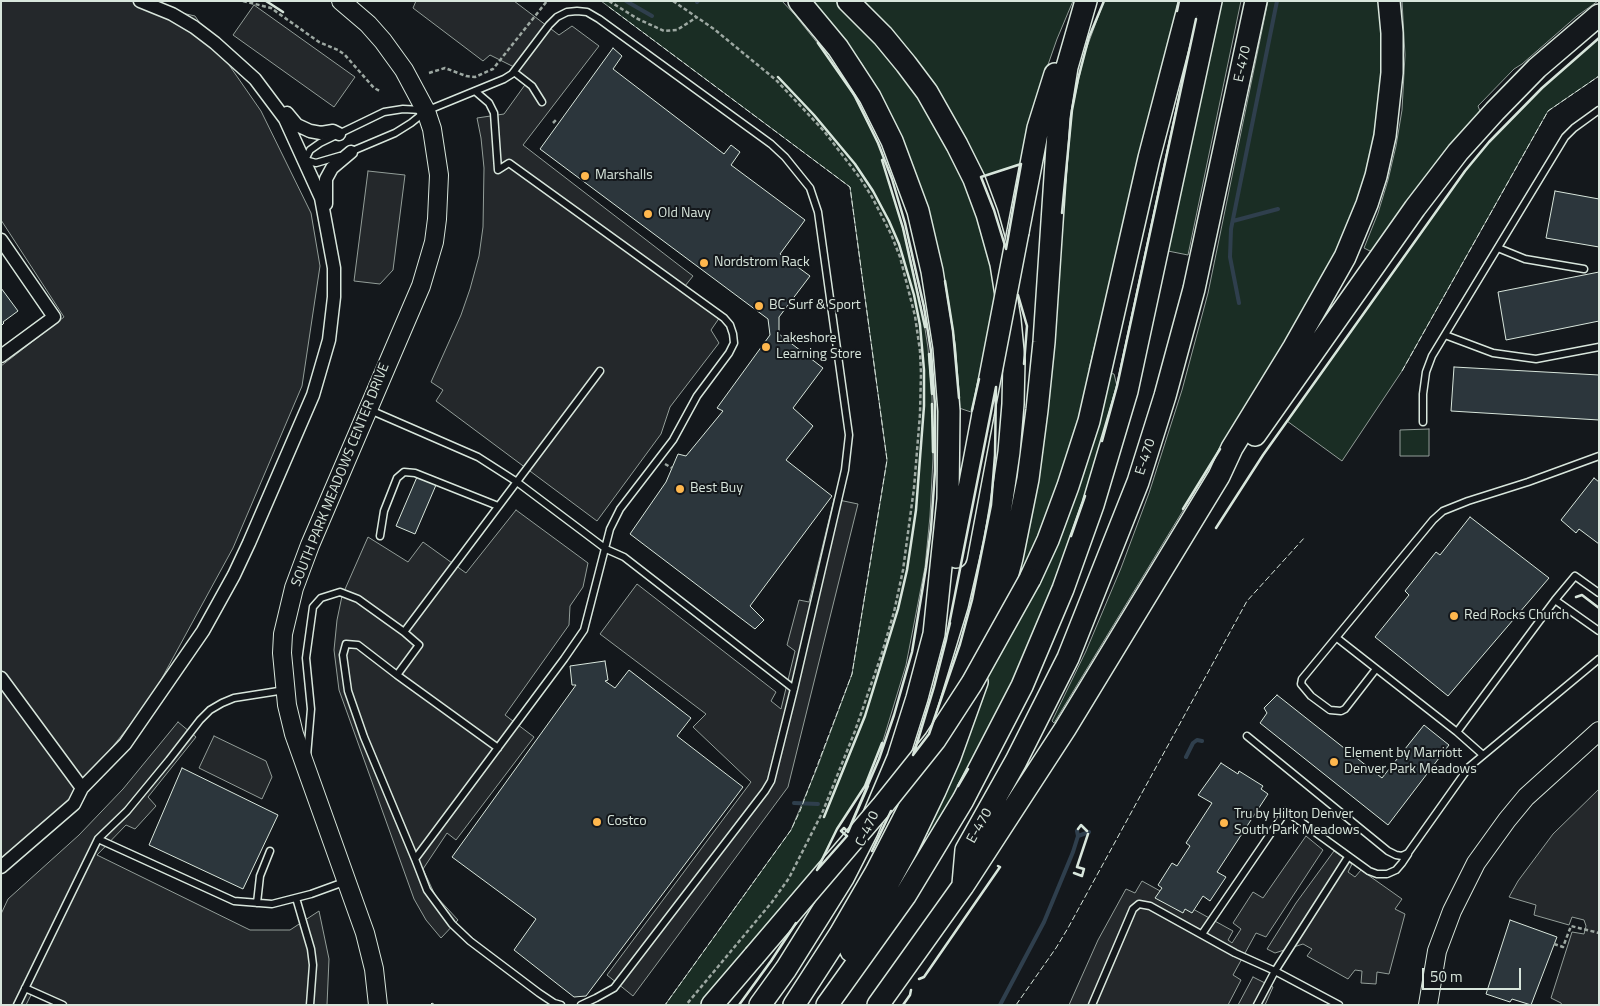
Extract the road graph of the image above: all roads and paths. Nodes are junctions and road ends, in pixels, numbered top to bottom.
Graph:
1 (140, 1) edge
2 (243, 1) edge
3 (341, 1) edge
4 (547, 1) edge
5 (609, 1) edge
6 (799, 1) edge
7 (848, 1) edge
8 (1084, 1) edge
9 (1190, 1) edge
10 (1211, 1) edge
11 (1256, 1) edge
12 (1389, 1) edge
13 (1599, 15) edge
14 (697, 17) dead end
15 (514, 72) junction
16 (429, 73) dead end
17 (380, 91) dead end
18 (475, 91) junction
19 (542, 102) dead end
20 (276, 106) junction
21 (1599, 110) edge
22 (426, 111) junction
23 (339, 134) junction
24 (351, 152) junction
25 (305, 160) junction
26 (324, 214) junction
27 (1, 240) edge
28 (1498, 248) junction
29 (1584, 269) dead end
30 (1445, 335) junction
31 (1599, 346) edge
32 (1, 356) edge
33 (600, 372) dead end
34 (367, 409) junction
35 (1423, 422) dead end
36 (1599, 456) edge
37 (1219, 476) junction
38 (517, 482) junction
39 (498, 506) junction
40 (380, 536) dead end
41 (606, 549) junction
42 (1599, 593) edge
43 (1555, 600) junction
44 (1599, 631) edge
45 (404, 632) junction
46 (934, 634) junction
47 (1337, 638) junction
48 (1599, 659) edge
49 (1376, 668) junction
50 (397, 675) junction
51 (1, 678) edge
52 (794, 689) junction
53 (285, 690) junction
54 (1599, 731) edge
55 (1457, 732) junction
56 (1247, 736) dead end
57 (498, 748) junction
58 (1483, 755) junction
59 (306, 768) junction
60 (82, 788) junction
61 (98, 839) junction
62 (270, 851) dead end
63 (1408, 853) junction
64 (1348, 856) junction
65 (415, 859) junction
66 (1, 867) edge
67 (348, 881) junction
68 (963, 886) junction
69 (296, 898) junction
70 (257, 903) junction
71 (1599, 933) edge
72 (1202, 934) junction
73 (1554, 944) dead end
74 (1275, 971) junction
75 (26, 988) junction
76 (18, 1005) edge
77 (63, 1005) edge
78 (310, 1005) edge
79 (378, 1005) edge
80 (561, 1005) edge
81 (581, 1005) edge
82 (712, 1005) edge
83 (760, 1005) edge
84 (794, 1005) edge
85 (814, 1005) edge
86 (827, 1005) edge
87 (878, 1005) edge
88 (1092, 1005) edge
89 (1257, 1005) edge
90 (1339, 1005) edge
91 (1428, 1005) edge

1 - 20 street
2 - 17 path
3 - 22 main road, SOUTH PARK MEADOWS CENTER DRIVE
4 - 16 path
5 - 14 path
6 - 46 highway
7 - 84 highway
8 - 46 highway, bridge
8 - 85 highway
9 - 82 highway, bridge
10 - 86 highway
11 - 68 highway, E-470
12 - 37 highway
13 - 37 highway
15 - 18 lane
15 - 19 lane
15 - 52 lane
18 - 22 lane
18 - 41 lane
20 - 23 street
20 - 25 street
21 - 28 lane
22 - 23 lane
22 - 24 lane
22 - 34 main road, SOUTH PARK MEADOWS CENTER DRIVE
23 - 25 lane
24 - 25 lane
24 - 26 street
25 - 26 street
26 - 60 street
27 - 32 street
28 - 29 lane
28 - 30 lane
30 - 31 lane
30 - 35 lane
33 - 38 lane
34 - 38 lane
34 - 53 main road, SOUTH PARK MEADOWS CENTER DRIVE
36 - 47 lane
37 - 68 highway
38 - 39 lane
38 - 41 lane
39 - 40 lane
39 - 45 lane
41 - 52 lane
41 - 57 lane
42 - 43 lane
43 - 44 lane
43 - 55 lane
45 - 50 lane
45 - 59 lane
46 - 83 highway, C-470
47 - 49 lane
47 - 49 lane
48 - 58 lane
49 - 55 lane
50 - 57 lane
50 - 65 lane
51 - 60 street
52 - 81 lane
53 - 59 main road, SOUTH PARK MEADOWS CENTER DRIVE
53 - 61 lane
54 - 91 main road
55 - 58 lane
56 - 63 lane
57 - 65 lane
58 - 63 lane
59 - 67 main road, SOUTH PARK MEADOWS CENTER DRIVE
60 - 66 street
61 - 70 lane
61 - 75 lane
62 - 70 lane
63 - 64 lane
64 - 72 lane
64 - 74 lane
65 - 80 lane
67 - 69 lane
67 - 79 main road, SOUTH PARK MEADOWS CENTER DRIVE
68 - 87 highway
69 - 70 lane
69 - 78 lane
71 - 73 path
72 - 74 lane
72 - 88 lane
74 - 89 lane
74 - 90 lane
75 - 76 lane
75 - 77 lane

